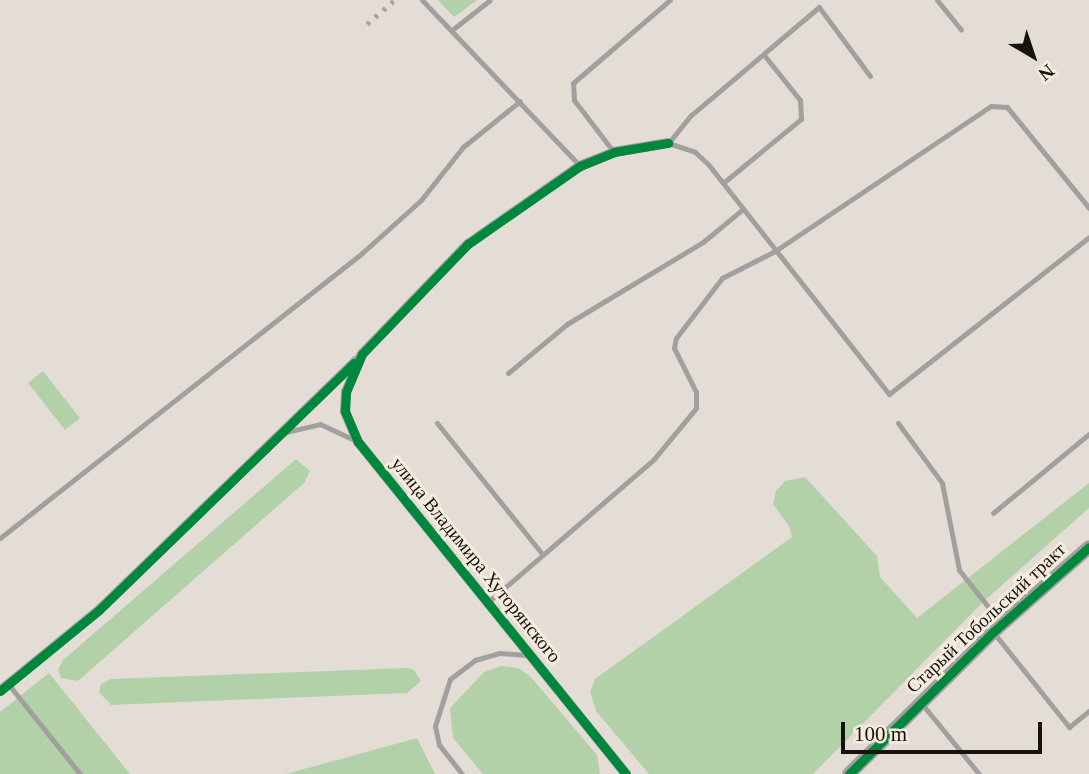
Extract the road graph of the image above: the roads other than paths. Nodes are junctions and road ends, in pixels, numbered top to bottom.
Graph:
1 (422, 0) edge
2 (490, 0) edge
3 (670, 0) edge
4 (815, 0) edge
5 (937, 0) edge
6 (819, 7) junction
7 (452, 30) junction
8 (961, 30) dead end
9 (764, 55) junction
10 (870, 76) dead end
11 (520, 101) junction
12 (668, 143) junction
13 (614, 152) junction
14 (580, 166) junction
15 (723, 183) junction
16 (1089, 208) edge
17 (743, 209) junction
18 (1089, 237) edge
19 (775, 251) junction
20 (362, 354) junction
21 (508, 373) dead end
22 (437, 423) dead end
23 (898, 423) dead end
24 (285, 433) junction
25 (1089, 434) edge
26 (358, 442) junction
27 (993, 513) dead end
28 (0, 538) edge
29 (1089, 547) edge
30 (543, 555) junction
31 (488, 601) junction
32 (998, 628) junction
33 (530, 655) junction
34 (4, 688) edge
35 (920, 701) junction
36 (1089, 711) edge
37 (623, 773) edge
38 (80, 774) edge
39 (462, 774) edge
40 (849, 774) edge
41 (979, 774) edge

1 - 7 lane
2 - 7 lane
3 - 13 lane
4 - 6 lane
5 - 8 lane
6 - 9 lane
6 - 10 lane
7 - 11 lane
9 - 12 lane
9 - 15 lane
11 - 14 lane
11 - 28 lane
12 - 13 street, улица Владимира Хуторянского
12 - 15 lane
13 - 14 street, улица Владимира Хуторянского
14 - 20 street, улица Владимира Хуторянского
15 - 17 lane
16 - 19 lane
17 - 19 lane
17 - 21 lane
18 - 19 lane
19 - 30 lane
20 - 24 street, улица Владимира Хуторянского
20 - 26 street, улица Владимира Хуторянского
22 - 30 lane
23 - 32 lane
24 - 26 lane
24 - 34 street, улица Владимира Хуторянского
25 - 27 lane
26 - 31 street, улица Владимира Хуторянского
29 - 32 street, Старый Тобольский тракт
30 - 31 lane
31 - 33 street, улица Владимира Хуторянского
32 - 35 street, Старый Тобольский тракт
32 - 36 lane
33 - 37 street, улица Владимира Хуторянского
33 - 39 lane
34 - 38 lane
35 - 40 street, Старый Тобольский тракт
35 - 41 lane

